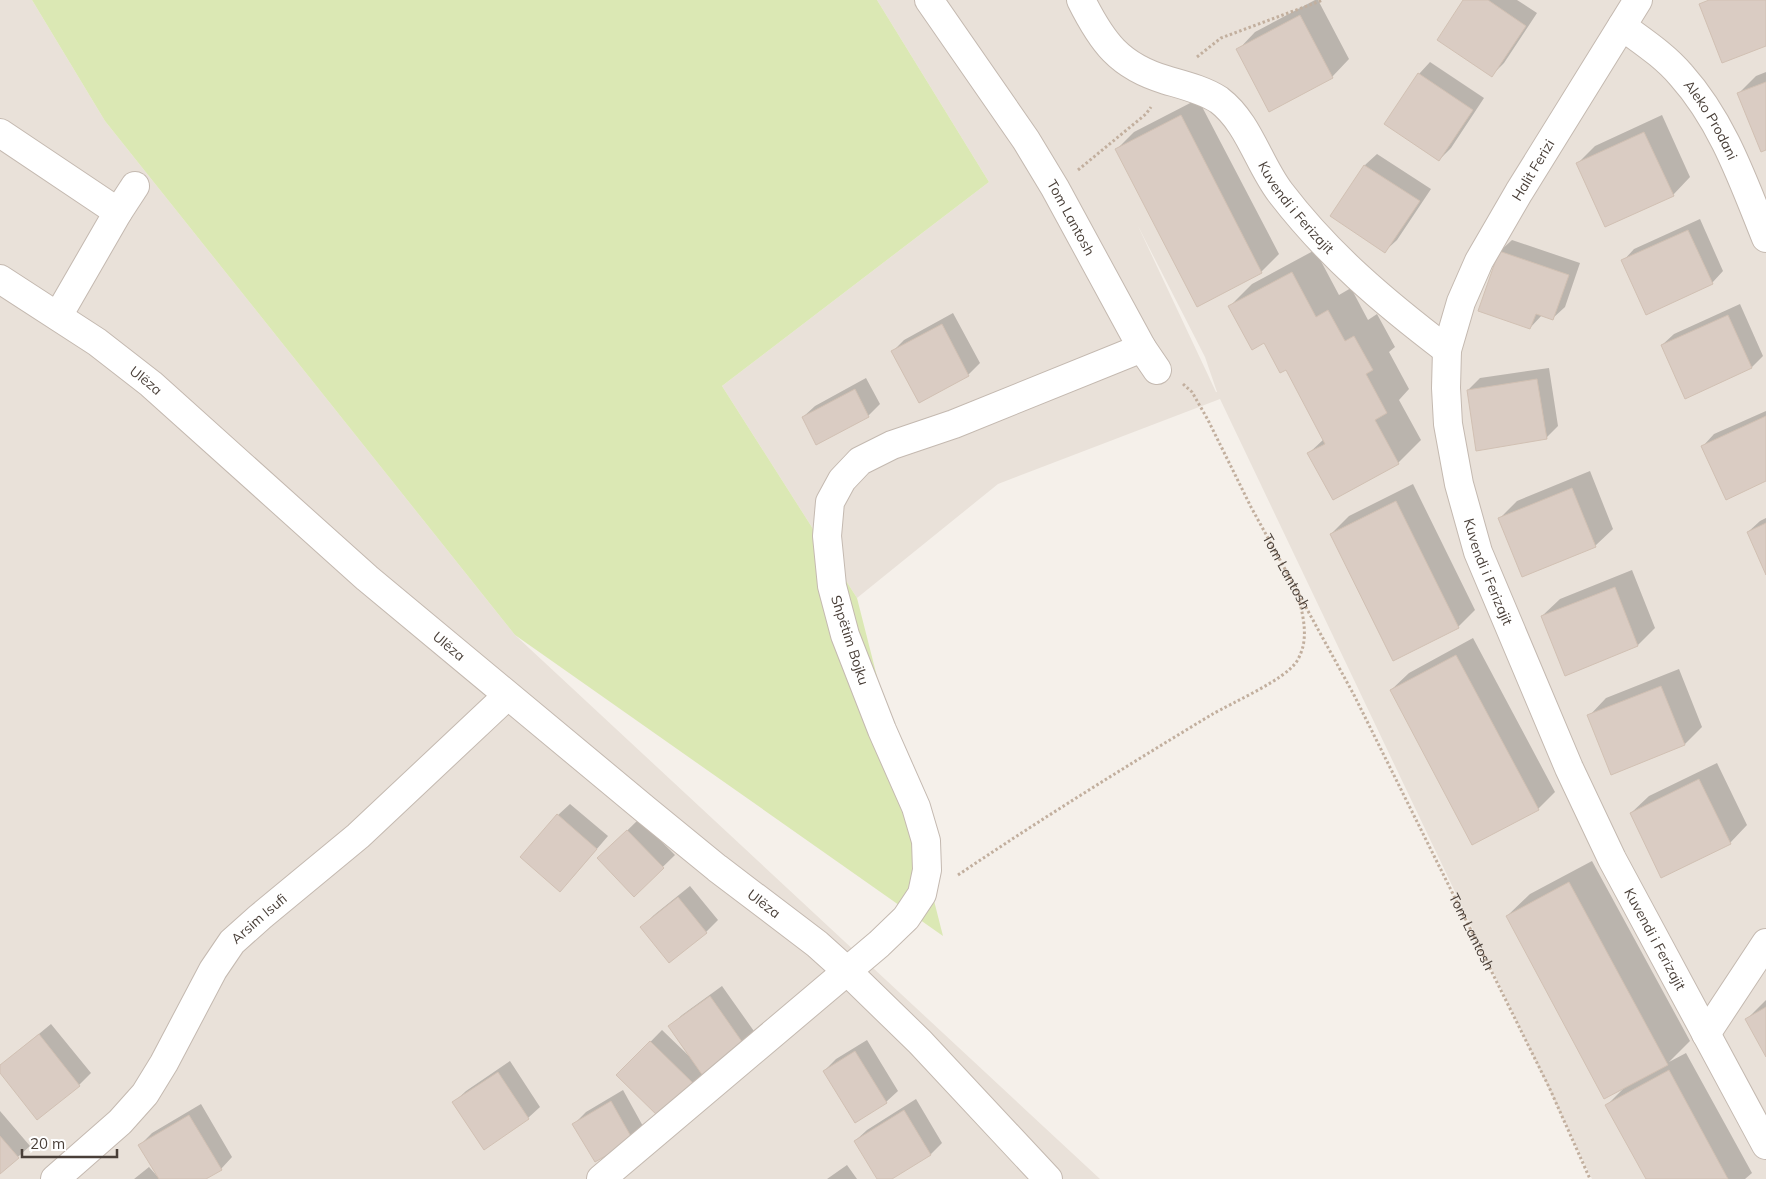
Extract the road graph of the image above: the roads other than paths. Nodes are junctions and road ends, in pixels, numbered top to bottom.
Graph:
1 (929, 0) edge
2 (1081, 0) edge
3 (1638, 0) edge
4 (1622, 26) junction
5 (0, 133) edge
6 (135, 186) dead end
7 (118, 212) junction
8 (1766, 238) edge
9 (0, 279) edge
10 (58, 316) junction
11 (1142, 348) junction
12 (1447, 350) junction
13 (1157, 370) road end
14 (508, 696) junction
15 (1766, 943) edge
16 (847, 971) junction
17 (1706, 1034) junction
18 (1766, 1145) edge
19 (55, 1179) edge
20 (601, 1179) edge
21 (1048, 1179) edge

1 - 11 street, Tom Lantosh
2 - 12 street, Kuvendi i Ferizajit
3 - 4 street, Halit Ferizi
4 - 8 street, Aleko Prodani
4 - 12 street, Halit Ferizi
5 - 7 street
6 - 7 street
7 - 10 street
9 - 10 street, Ulëza
10 - 14 street, Ulëza
11 - 13 street, Tom Lantosh
11 - 16 street, Shpëtim Bojku
12 - 17 street, Kuvendi i Ferizajit
14 - 16 street, Ulëza
14 - 19 street, Arsim Isufi
15 - 17 street
16 - 20 street
16 - 21 street, Ulëza
17 - 18 street, Kuvendi i Ferizajit

